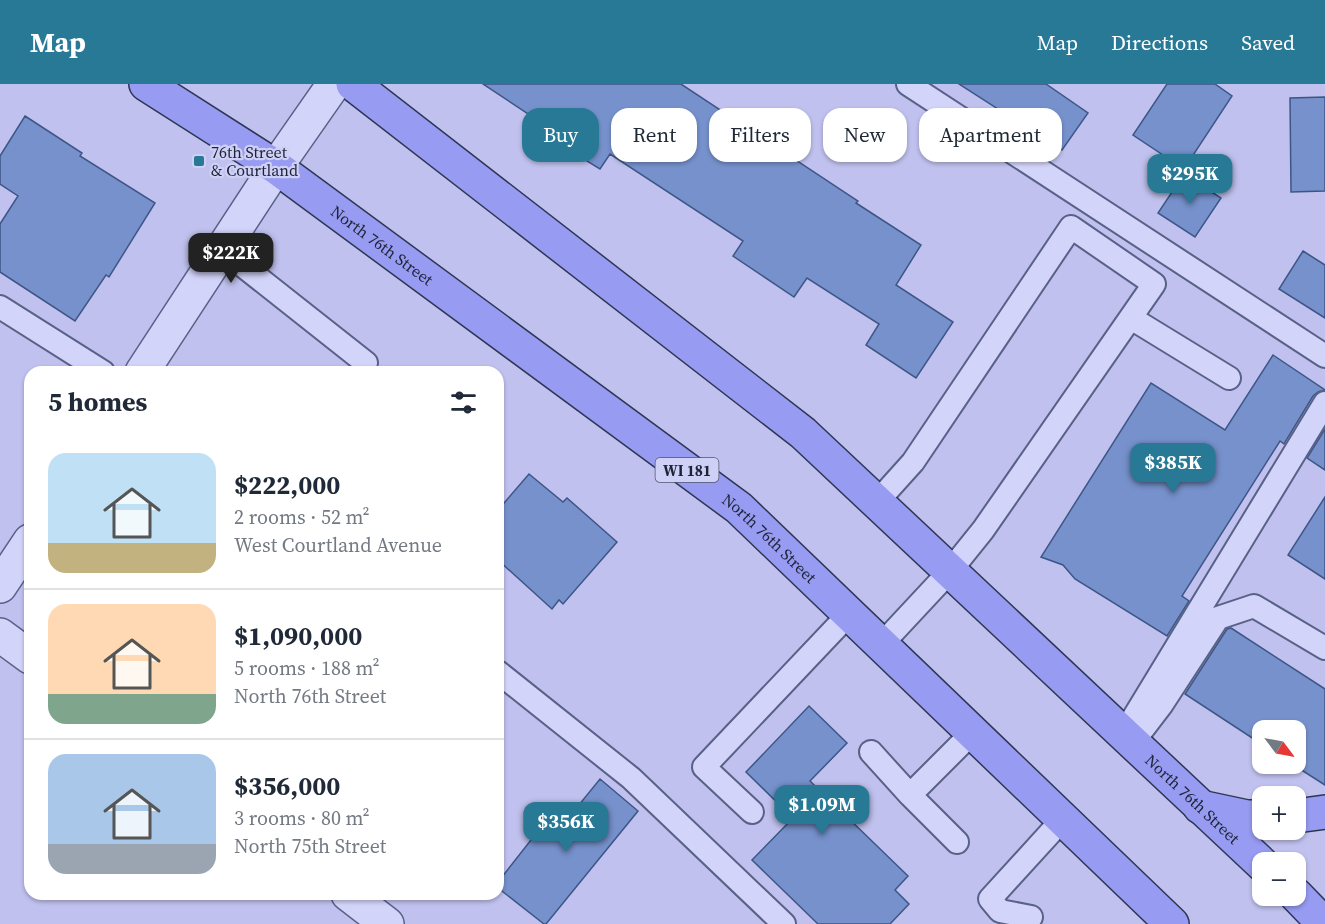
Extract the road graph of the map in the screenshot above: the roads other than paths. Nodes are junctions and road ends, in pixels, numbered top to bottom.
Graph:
1 (146, 84) edge
2 (334, 84) edge
3 (353, 84) edge
4 (908, 84) edge
5 (276, 167) junction
6 (223, 250) junction
7 (0, 307) edge
8 (1131, 318) junction
9 (1325, 356) edge
10 (366, 363) dead end
11 (94, 366) edge
12 (146, 366) edge
13 (1229, 378) dead end
14 (1325, 403) edge
15 (877, 502) junction
16 (24, 550) edge
17 (950, 571) junction
18 (0, 586) edge
19 (849, 614) junction
20 (0, 635) edge
21 (881, 645) junction
22 (1325, 648) edge
23 (24, 653) edge
24 (504, 677) edge
25 (972, 733) junction
26 (1128, 739) junction
27 (871, 753) dead end
28 (910, 795) junction
29 (1200, 807) junction
30 (752, 812) dead end
31 (1325, 812) edge
32 (1306, 815) edge
33 (1252, 816) edge
34 (1062, 820) junction
35 (957, 842) dead end
36 (1252, 855) edge
37 (356, 900) edge
38 (1306, 905) edge
39 (1001, 917) edge
40 (1031, 917) dead end
41 (387, 924) edge
42 (784, 924) edge
43 (1172, 924) edge
44 (1324, 924) edge

1 - 5 main road, North 76th Street / WI 181
2 - 5 street
3 - 15 main road, North 76th Street
4 - 9 lane
5 - 6 street
5 - 19 main road, North 76th Street / WI 181
6 - 10 lane
6 - 12 street
7 - 11 lane
8 - 13 lane
8 - 15 lane
8 - 17 lane
14 - 26 lane
15 - 17 main road, North 76th Street
16 - 18 street
17 - 21 lane
17 - 26 main road, North 76th Street
19 - 21 main road, North 76th Street / WI 181
19 - 30 lane
20 - 23 street
21 - 25 main road, North 76th Street / WI 181
22 - 26 lane
24 - 42 lane
25 - 28 lane
25 - 34 main road, North 76th Street / WI 181
26 - 29 main road, North 76th Street
27 - 28 lane
28 - 35 lane
29 - 33 main road
29 - 36 main road, North 76th Street
31 - 32 main road
34 - 39 lane
34 - 43 main road, North 76th Street / WI 181
37 - 41 street
38 - 44 main road
39 - 40 lane

